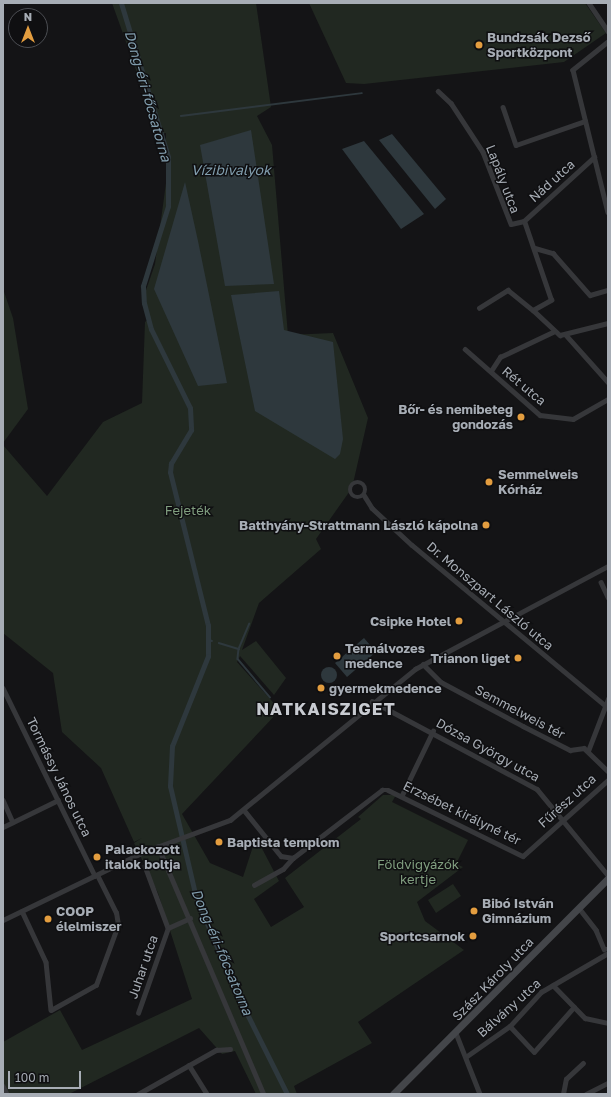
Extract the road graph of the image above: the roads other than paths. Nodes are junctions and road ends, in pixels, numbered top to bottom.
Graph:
1 (589, 3) edge
2 (608, 31) edge
3 (608, 42) edge
4 (438, 91) dead end
5 (503, 107) dead end
6 (585, 121) junction
7 (594, 157) junction
8 (608, 212) edge
9 (524, 221) junction
10 (535, 248) junction
11 (608, 290) edge
12 (479, 308) dead end
13 (533, 310) junction
14 (608, 323) edge
15 (553, 332) junction
16 (566, 335) junction
17 (465, 349) dead end
18 (491, 372) junction
19 (608, 382) edge
20 (608, 399) edge
21 (364, 495) dead end
22 (608, 566) edge
23 (601, 582) dead end
24 (608, 597) edge
25 (502, 620) junction
26 (423, 664) junction
27 (3, 688) edge
28 (608, 699) edge
29 (372, 701) junction
30 (606, 706) edge
31 (433, 731) junction
32 (588, 751) junction
33 (608, 771) edge
34 (608, 780) edge
35 (402, 795) junction
36 (3, 800) edge
37 (58, 800) junction
38 (244, 810) junction
39 (564, 819) junction
40 (13, 822) junction
41 (3, 827) edge
42 (158, 846) junction
43 (524, 856) joint
44 (293, 858) junction
45 (145, 866) dead end
46 (96, 875) junction
47 (608, 877) edge
48 (254, 885) dead end
49 (579, 908) junction
50 (22, 911) junction
51 (190, 918) junction
52 (3, 920) edge
53 (168, 928) junction
54 (608, 949) edge
55 (608, 953) edge
56 (553, 984) junction
57 (574, 1007) junction
58 (138, 1013) dead end
59 (608, 1023) edge
60 (510, 1026) junction
61 (456, 1034) junction
62 (230, 1049) dead end
63 (466, 1056) junction
64 (583, 1063) dead end
65 (188, 1065) junction
66 (608, 1083) edge
67 (3, 1086) edge
68 (7, 1094) edge
69 (138, 1094) edge
70 (207, 1094) edge
71 (264, 1094) edge
72 (393, 1094) edge
73 (480, 1094) edge
74 (563, 1094) edge
75 (586, 1094) edge

1 - 2 street
3 - 6 street
4 - 9 street, Lapály utca
5 - 6 street
6 - 7 street
7 - 8 street
7 - 9 street, Nád utca
9 - 10 street
10 - 11 street
10 - 13 street
12 - 13 street
13 - 15 street
14 - 16 street
15 - 16 street
15 - 18 street
16 - 19 street
17 - 18 street, Rét utca
18 - 20 street, Rét utca
21 - 25 street, Dr. Monszpart László utca
22 - 25 street
23 - 24 street
25 - 26 street
25 - 30 street, Dr. Monszpart László utca
26 - 29 street
26 - 32 street, Semmelweis tér
27 - 37 street, Tormássy János utca
28 - 30 street
29 - 31 street, Dózsa György utca
29 - 38 street
30 - 32 street
31 - 35 street
31 - 39 street, Dózsa György utca
32 - 33 street
34 - 39 street, Fűrész utca
35 - 43 street, Erzsébet királyné tér
35 - 44 street, Erzsébet királyné tér
36 - 40 street
37 - 40 street
37 - 46 street, Tormássy János utca
38 - 42 street
38 - 44 street
39 - 43 street, Fűrész utca
39 - 47 street, Dózsa György utca
40 - 41 street
42 - 46 street
42 - 51 street
44 - 48 street, Erzsébet királyné tér
45 - 53 street, Juhar utca
46 - 50 street
46 - 50 street, Tormássy János utca
47 - 49 main road, Szász Károly utca
49 - 54 street
49 - 61 main road, Szász Károly utca
50 - 52 street
51 - 53 street, Juhar utca
51 - 71 street
53 - 58 street, Juhar utca
55 - 56 street, Bálvány utca
56 - 57 street
56 - 60 street, Bálvány utca
57 - 59 street
57 - 60 street
60 - 63 street, Bálvány utca
61 - 63 street
61 - 72 main road, Szász Károly utca
62 - 65 street
63 - 73 street
64 - 74 street
65 - 69 street
65 - 70 street
66 - 75 street
67 - 68 street

